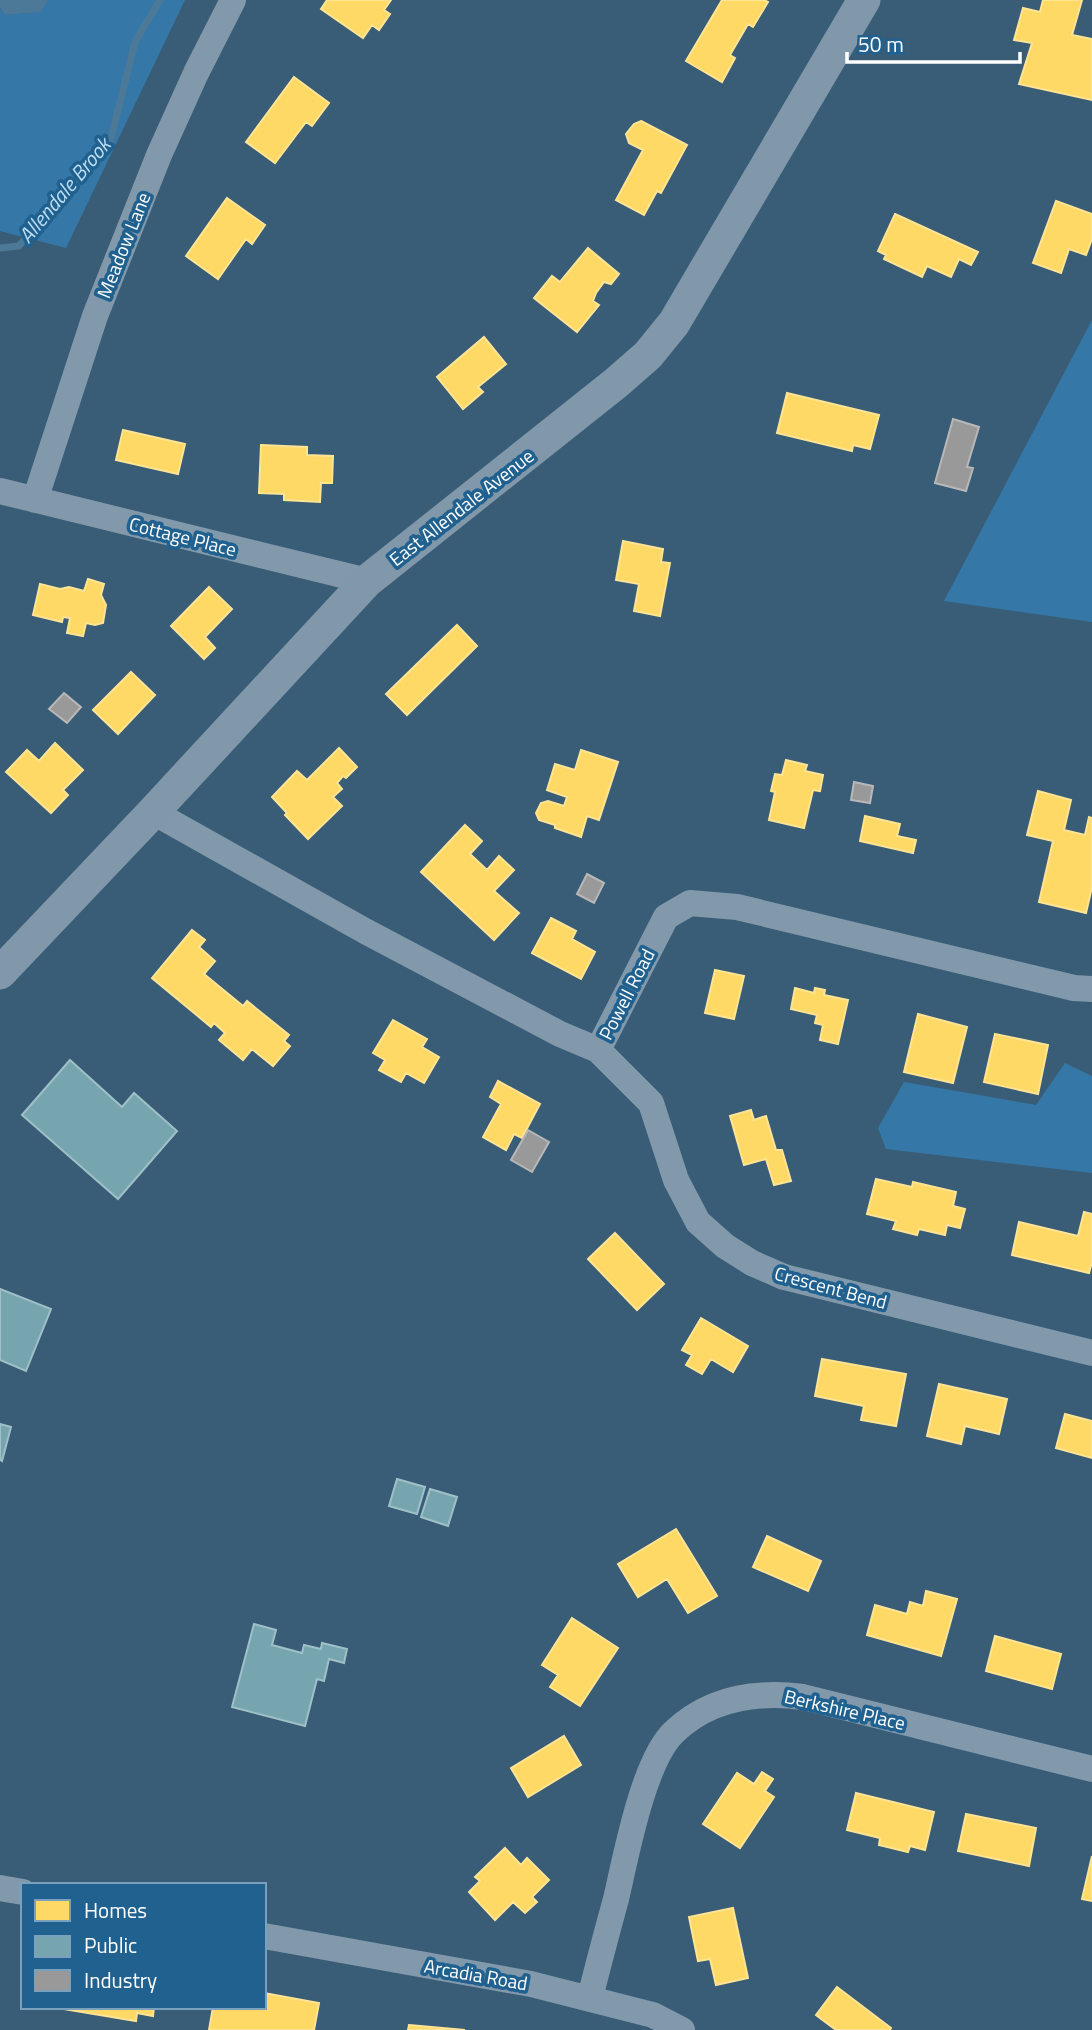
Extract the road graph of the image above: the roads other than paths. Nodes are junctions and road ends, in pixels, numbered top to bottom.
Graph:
1 (233, 0) edge
2 (864, 0) edge
3 (0, 491) edge
4 (35, 500) junction
5 (367, 581) junction
6 (153, 812) junction
7 (0, 973) edge
8 (1092, 989) edge
9 (598, 1050) junction
10 (1092, 1353) edge
11 (1092, 1769) edge
12 (0, 1888) edge
13 (21, 1892) edge
14 (266, 1936) edge
15 (590, 1998) junction
16 (682, 2030) edge

1 - 4 street, Meadow Lane
2 - 5 main road, East Allendale Avenue
3 - 4 street, Cottage Place
4 - 5 street, Cottage Place
5 - 6 main road, East Allendale Avenue
6 - 7 main road, East Allendale Avenue
6 - 9 street, Powell Road
8 - 9 street, Powell Road
9 - 10 street, Crescent Bend
11 - 15 street, Berkshire Place
12 - 13 street
14 - 15 street, Arcadia Road
15 - 16 street, Arcadia Road

